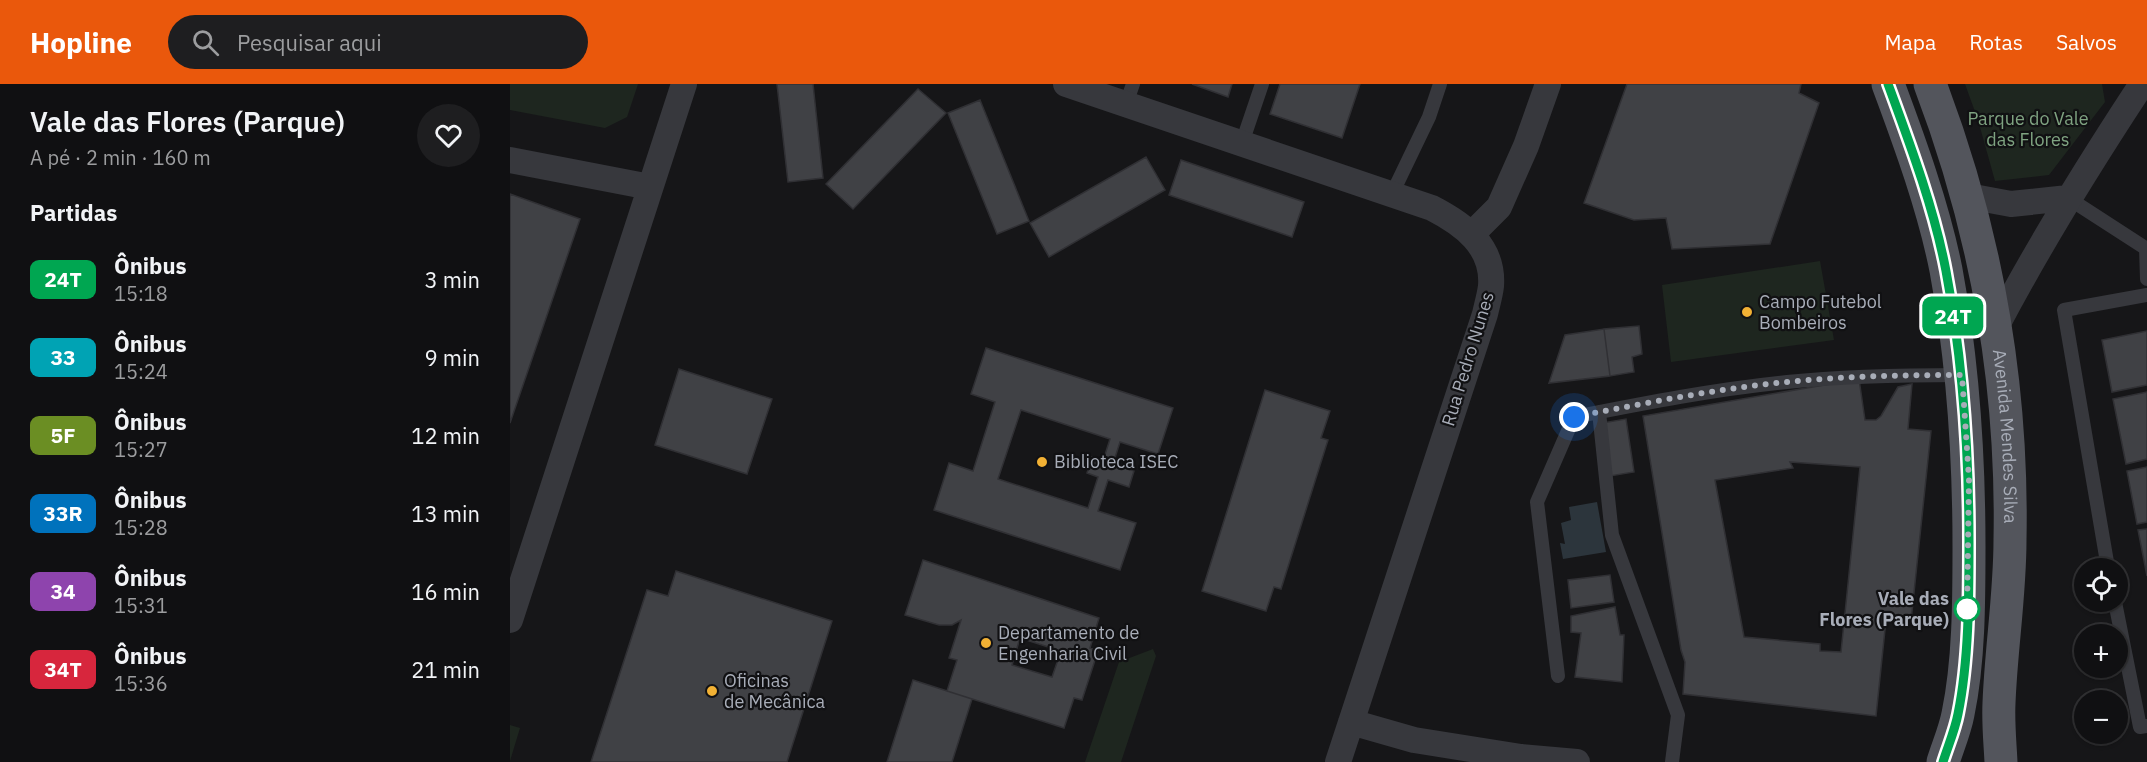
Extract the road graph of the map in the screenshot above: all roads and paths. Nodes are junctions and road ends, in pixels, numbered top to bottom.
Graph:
1 (684, 84) edge
2 (1066, 84) edge
3 (1262, 84) edge
4 (1440, 84) edge
5 (1548, 84) edge
6 (1888, 84) edge
7 (1930, 84) edge
8 (2142, 84) edge
9 (1129, 94) edge
10 (1242, 143) junction
11 (510, 160) edge
12 (650, 188) junction
13 (1392, 194) junction
14 (1968, 196) junction
15 (2068, 198) junction
16 (1472, 234) junction
17 (2146, 249) edge
18 (2147, 279) edge
19 (2147, 295) edge
20 (1996, 327) junction
21 (1962, 375) junction
22 (1599, 412) junction
23 (2106, 558) edge
24 (2117, 612) edge
25 (510, 620) edge
26 (1558, 676) dead end
27 (1351, 722) junction
28 (2147, 726) edge
29 (1338, 762) edge
30 (1577, 762) edge
31 (1672, 762) edge
32 (1943, 762) edge
33 (1960, 762) edge
34 (1965, 762) edge
35 (2001, 762) edge

1 - 12 street
2 - 9 street, Rua Pedro Nunes
3 - 10 lane
4 - 13 lane
5 - 16 street
6 - 21 main road, Avenida Mendes Silva
7 - 14 main road, Avenida Mendes Silva
8 - 15 street
9 - 10 street, Rua Pedro Nunes
10 - 13 street, Rua Pedro Nunes
11 - 12 street
12 - 25 street
13 - 16 street, Rua Pedro Nunes
14 - 15 street
14 - 20 main road, Avenida Mendes Silva
15 - 17 lane
15 - 20 street
16 - 27 street, Rua Pedro Nunes
17 - 18 lane
19 - 23 lane
20 - 35 main road, Avenida Mendes Silva
21 - 22 lane
21 - 32 main road, Avenida Mendes Silva
22 - 26 lane
22 - 31 lane
24 - 28 lane
27 - 29 street, Rua Pedro Nunes
27 - 30 street
33 - 34 main road

